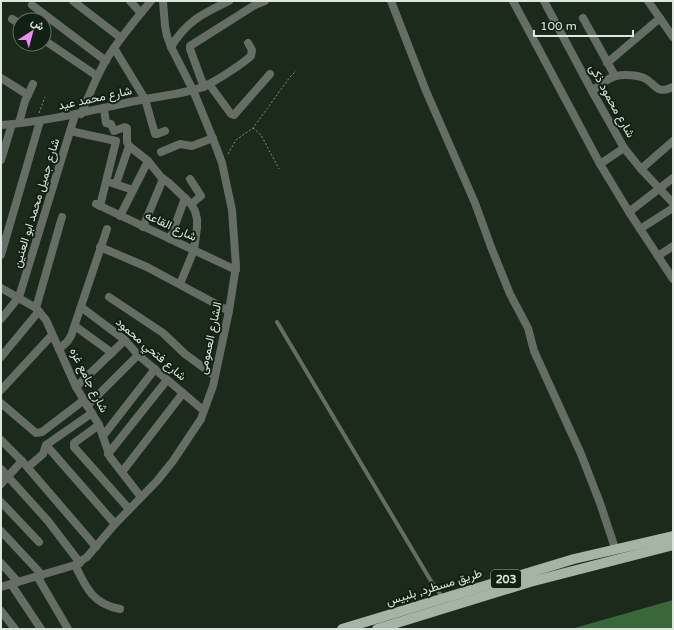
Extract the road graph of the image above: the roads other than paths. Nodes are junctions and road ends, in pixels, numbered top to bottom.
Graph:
1 (73, 1) edge
2 (130, 1) edge
3 (152, 1) edge
4 (163, 1) edge
5 (229, 1) edge
6 (266, 1) edge
7 (390, 1) edge
8 (513, 1) edge
9 (544, 1) edge
10 (648, 1) edge
11 (32, 5) dead end
12 (141, 13) junction
13 (583, 18) dead end
14 (660, 18) junction
15 (673, 37) edge
16 (121, 38) junction
17 (248, 43) dead end
18 (52, 45) edge
19 (171, 47) junction
20 (114, 48) junction
21 (106, 61) junction
22 (607, 63) junction
23 (270, 74) dead end
24 (97, 76) junction
25 (615, 76) junction
26 (1, 78) edge
27 (33, 84) dead end
28 (206, 85) junction
29 (673, 87) edge
30 (193, 90) junction
31 (592, 92) junction
32 (28, 95) junction
33 (145, 99) junction
34 (104, 109) junction
35 (78, 114) junction
36 (39, 121) junction
37 (15, 124) junction
38 (1, 125) edge
39 (70, 131) junction
40 (166, 131) dead end
41 (213, 138) junction
42 (673, 141) edge
43 (130, 146) junction
44 (624, 148) junction
45 (161, 152) dead end
46 (1, 160) edge
47 (148, 161) junction
48 (600, 164) junction
49 (641, 169) junction
50 (163, 178) junction
51 (673, 178) edge
52 (190, 179) dead end
53 (106, 181) junction
54 (116, 184) junction
55 (660, 189) junction
56 (133, 190) junction
57 (188, 201) junction
58 (673, 203) edge
59 (673, 208) edge
60 (629, 212) junction
61 (120, 216) junction
62 (62, 217) dead end
63 (143, 226) junction
64 (107, 229) dead end
65 (640, 229) junction
66 (170, 239) junction
67 (673, 246) edge
68 (100, 247) junction
69 (194, 250) junction
70 (1, 255) edge
71 (658, 256) junction
72 (236, 270) junction
73 (673, 279) edge
74 (180, 284) junction
75 (1, 288) edge
76 (110, 296) dead end
77 (19, 297) junction
78 (81, 307) junction
79 (37, 309) junction
80 (229, 311) junction
81 (1, 319) edge
82 (277, 322) dead end
83 (75, 326) junction
84 (52, 335) junction
85 (125, 340) junction
86 (59, 348) junction
87 (112, 353) junction
88 (138, 355) junction
89 (1, 357) edge
90 (155, 369) junction
91 (215, 376) junction
92 (167, 380) junction
93 (76, 387) junction
94 (1, 390) edge
95 (183, 393) junction
96 (2, 406) edge
97 (88, 406) junction
98 (203, 410) junction
99 (99, 426) junction
100 (103, 436) junction
101 (1, 440) edge
102 (46, 445) junction
103 (108, 454) junction
104 (25, 464) junction
105 (1, 470) edge
106 (122, 472) junction
107 (8, 476) junction
108 (1, 484) edge
109 (141, 497) junction
110 (1, 502) edge
111 (129, 509) junction
112 (115, 524) junction
113 (1, 531) edge
114 (673, 536) edge
115 (39, 542) dead end
116 (673, 544) edge
117 (96, 547) junction
118 (615, 548) junction
119 (1, 563) edge
120 (77, 564) junction
121 (575, 564) junction
122 (40, 576) junction
123 (14, 583) junction
124 (1, 587) edge
125 (443, 598) junction
126 (120, 609) dead end
127 (1, 611) edge
128 (15, 629) edge
129 (41, 629) edge
130 (68, 629) edge
131 (342, 629) edge
132 (377, 629) edge

1 - 16 street
2 - 12 street
3 - 12 street, شارع جميل محمد ابو العنين
4 - 19 street, الشارع العمومى
5 - 19 street
6 - 28 street
7 - 118 street
8 - 48 street
9 - 31 street, شارع محمود ذكى
10 - 14 street
11 - 21 street
12 - 16 street, شارع جميل محمد ابو العنين
13 - 22 street
14 - 15 street
14 - 22 street
16 - 20 street, شارع جميل محمد ابو العنين
17 - 28 street, شارع محمد عيد
18 - 24 street
19 - 30 street, الشارع العمومى
20 - 21 street, شارع جميل محمد ابو العنين
20 - 33 street
21 - 24 street, شارع جميل محمد ابو العنين
22 - 25 street
23 - 28 street
24 - 35 street, شارع جميل محمد ابو العنين
25 - 29 street
25 - 31 street
26 - 32 street
27 - 32 street
28 - 30 street, شارع محمد عيد
30 - 33 street, شارع محمد عيد
30 - 41 street, الشارع العمومى
31 - 44 street, شارع محمود ذكى
32 - 37 street
33 - 34 street, شارع محمد عيد
33 - 40 street
34 - 35 street, شارع محمد عيد
34 - 43 street
35 - 36 street, شارع محمد عيد
35 - 39 street, شارع جميل محمد ابو العنين
36 - 37 street, شارع محمد عيد
36 - 70 street
37 - 38 street, شارع محمد عيد
37 - 46 street
39 - 53 street
39 - 77 street, شارع جميل محمد ابو العنين
41 - 45 street
41 - 72 street, الشارع العمومى
42 - 49 street
43 - 47 street
43 - 54 street
44 - 48 street
44 - 49 street, شارع محمود ذكى
47 - 50 street
47 - 56 street
48 - 60 street
49 - 55 street, شارع محمود ذكى
50 - 57 street
50 - 63 street
51 - 55 street
52 - 57 street
53 - 54 street
53 - 61 street, شارع القاعه
54 - 56 street
55 - 58 street, شارع محمود ذكى
55 - 60 street
56 - 61 street
57 - 66 street
57 - 69 street
59 - 65 street
60 - 65 street
61 - 63 street, شارع القاعه
62 - 79 street
63 - 66 street, شارع القاعه
64 - 68 street
65 - 71 street
66 - 69 street, شارع القاعه
67 - 71 street
68 - 74 street
68 - 78 street
69 - 72 street, شارع القاعه
69 - 74 street
71 - 73 street
72 - 80 street, الشارع العمومى
74 - 80 street
75 - 77 street, شارع جامع غزه
76 - 91 street
77 - 79 street, شارع جامع غزه
77 - 81 street
78 - 83 street
78 - 85 street, شارع فتحي محمود
79 - 84 street, شارع جامع غزه
79 - 89 street
80 - 91 street, الشارع العمومى
82 - 125 lane
83 - 86 street
83 - 87 street
84 - 86 street, شارع جامع غزه
84 - 94 street
85 - 87 street
85 - 88 street, شارع فتحي محمود
86 - 93 street, شارع جامع غزه
87 - 93 street
88 - 90 street, شارع فتحي محمود
88 - 97 street
90 - 92 street, شارع فتحي محمود
90 - 100 street
91 - 98 street, الشارع العمومى
92 - 95 street, شارع فتحي محمود
92 - 103 street
93 - 97 street, شارع جامع غزه
95 - 98 street, شارع فتحي محمود
95 - 106 street
96 - 97 street
97 - 99 street, شارع جامع غزه
97 - 102 street
98 - 109 street, الشارع العمومى
99 - 100 street, شارع جامع غزه
99 - 111 street
100 - 103 street, شارع جامع غزه
101 - 104 street
102 - 104 street
102 - 112 street
103 - 106 street, شارع جامع غزه
104 - 107 street
104 - 117 street
105 - 107 street
106 - 109 street, شارع جامع غزه
107 - 108 street
107 - 120 street
109 - 111 street, الشارع العمومى
110 - 115 street
111 - 112 street, الشارع العمومى
112 - 117 street, الشارع العمومى
113 - 122 street
114 - 118 main road, طريق مسطرد, بلبيس / 203
116 - 121 main road, طريق مسطرد, بلبيس / 203
117 - 120 street, الشارع العمومى
118 - 121 main road, طريق مسطرد, بلبيس / 203
119 - 123 street
120 - 122 street, الشارع العمومى
120 - 126 street
121 - 125 main road, طريق مسطرد, بلبيس / 203
121 - 132 main road, طريق مسطرد, بلبيس / 203
122 - 123 street, الشارع العمومى
122 - 130 street
123 - 124 street, الشارع العمومى
123 - 129 street
125 - 131 main road, طريق مسطرد, بلبيس / 203
127 - 128 street

